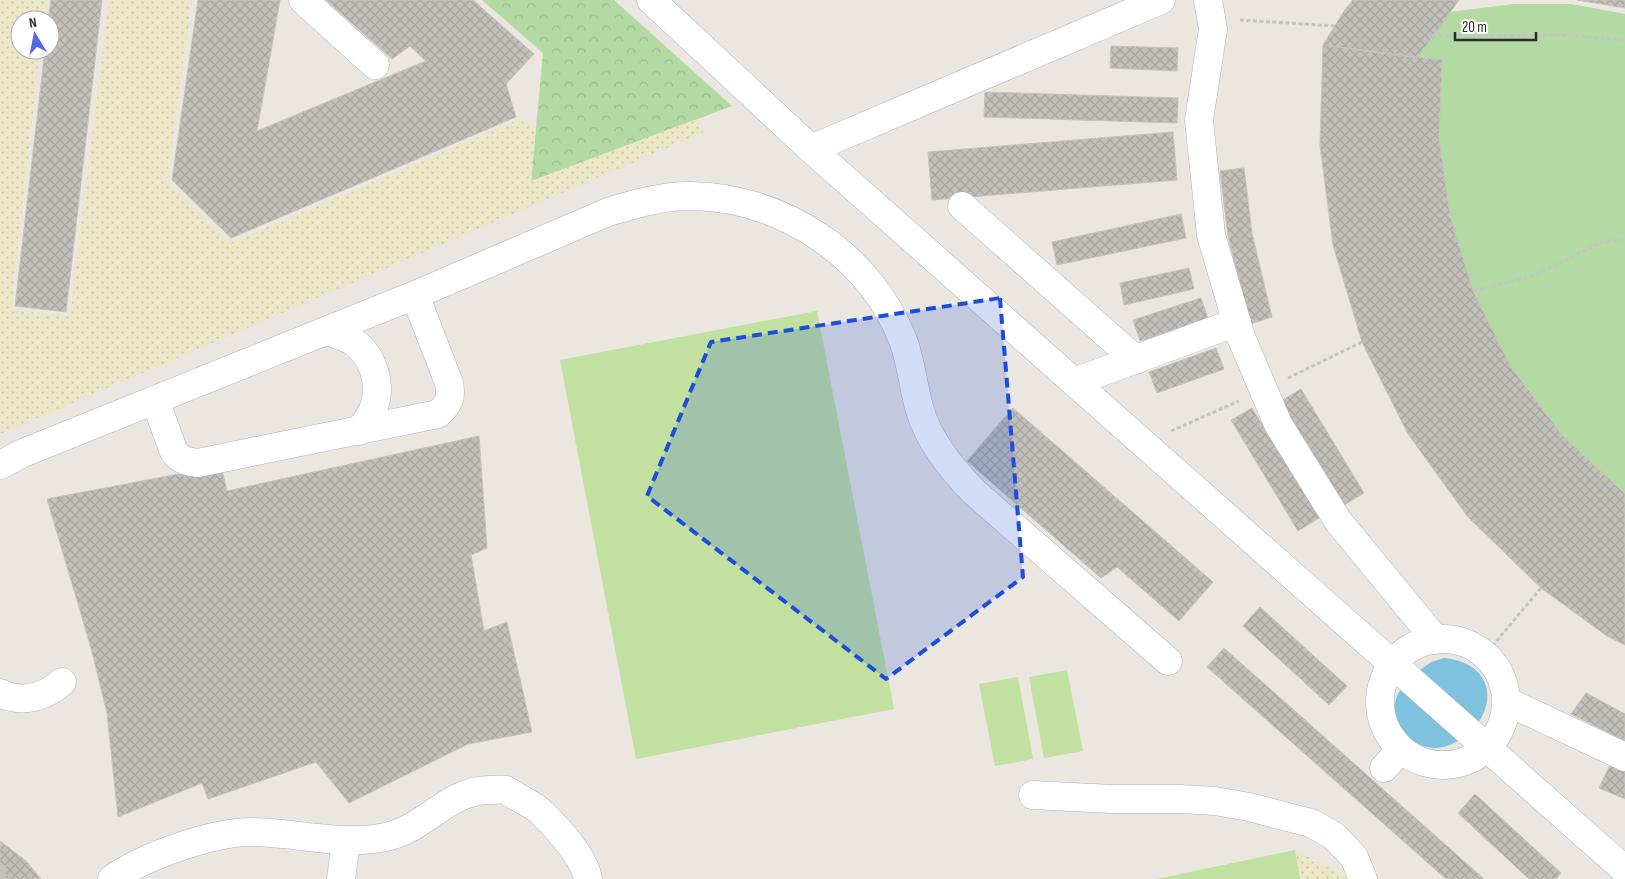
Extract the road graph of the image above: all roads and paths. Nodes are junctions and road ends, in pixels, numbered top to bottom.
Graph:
1 (303, 0) edge
2 (651, 0) edge
3 (1161, 0) edge
4 (1210, 9) edge
5 (1335, 26) dead end
6 (1432, 36) dead end
7 (1625, 40) edge
8 (375, 65) dead end
9 (811, 149) junction
10 (962, 206) dead end
11 (1625, 239) edge
12 (1473, 292) dead end
13 (415, 295) junction
14 (1237, 322) junction
15 (326, 331) junction
16 (1136, 360) junction
17 (1074, 382) junction
18 (155, 400) junction
19 (359, 431) junction
20 (0, 465) edge
21 (1542, 588) dead end
22 (1436, 640) junction
23 (1484, 656) junction
24 (1168, 661) dead end
25 (1394, 664) junction
26 (62, 682) dead end
27 (0, 693) edge
28 (1506, 701) junction
29 (1487, 746) junction
30 (1625, 757) edge
31 (1033, 795) dead end
32 (346, 841) junction
33 (1625, 870) edge
34 (112, 879) edge
35 (341, 879) edge
36 (588, 879) edge
37 (1363, 879) edge

1 - 8 street
2 - 9 street
3 - 9 street
4 - 5 path
4 - 14 street
6 - 7 path
9 - 17 street
10 - 16 street
11 - 12 path
13 - 15 street
13 - 19 street
13 - 24 street
14 - 16 street
14 - 22 street
15 - 18 street
15 - 19 street
16 - 17 street
17 - 25 street
18 - 19 street
18 - 20 street
21 - 23 path
22 - 23 street
22 - 25 street
23 - 28 street
25 - 29 street
25 - 29 street
26 - 27 street
28 - 29 street
28 - 30 street
29 - 33 street
31 - 37 street
32 - 34 street
32 - 35 street
32 - 36 street

